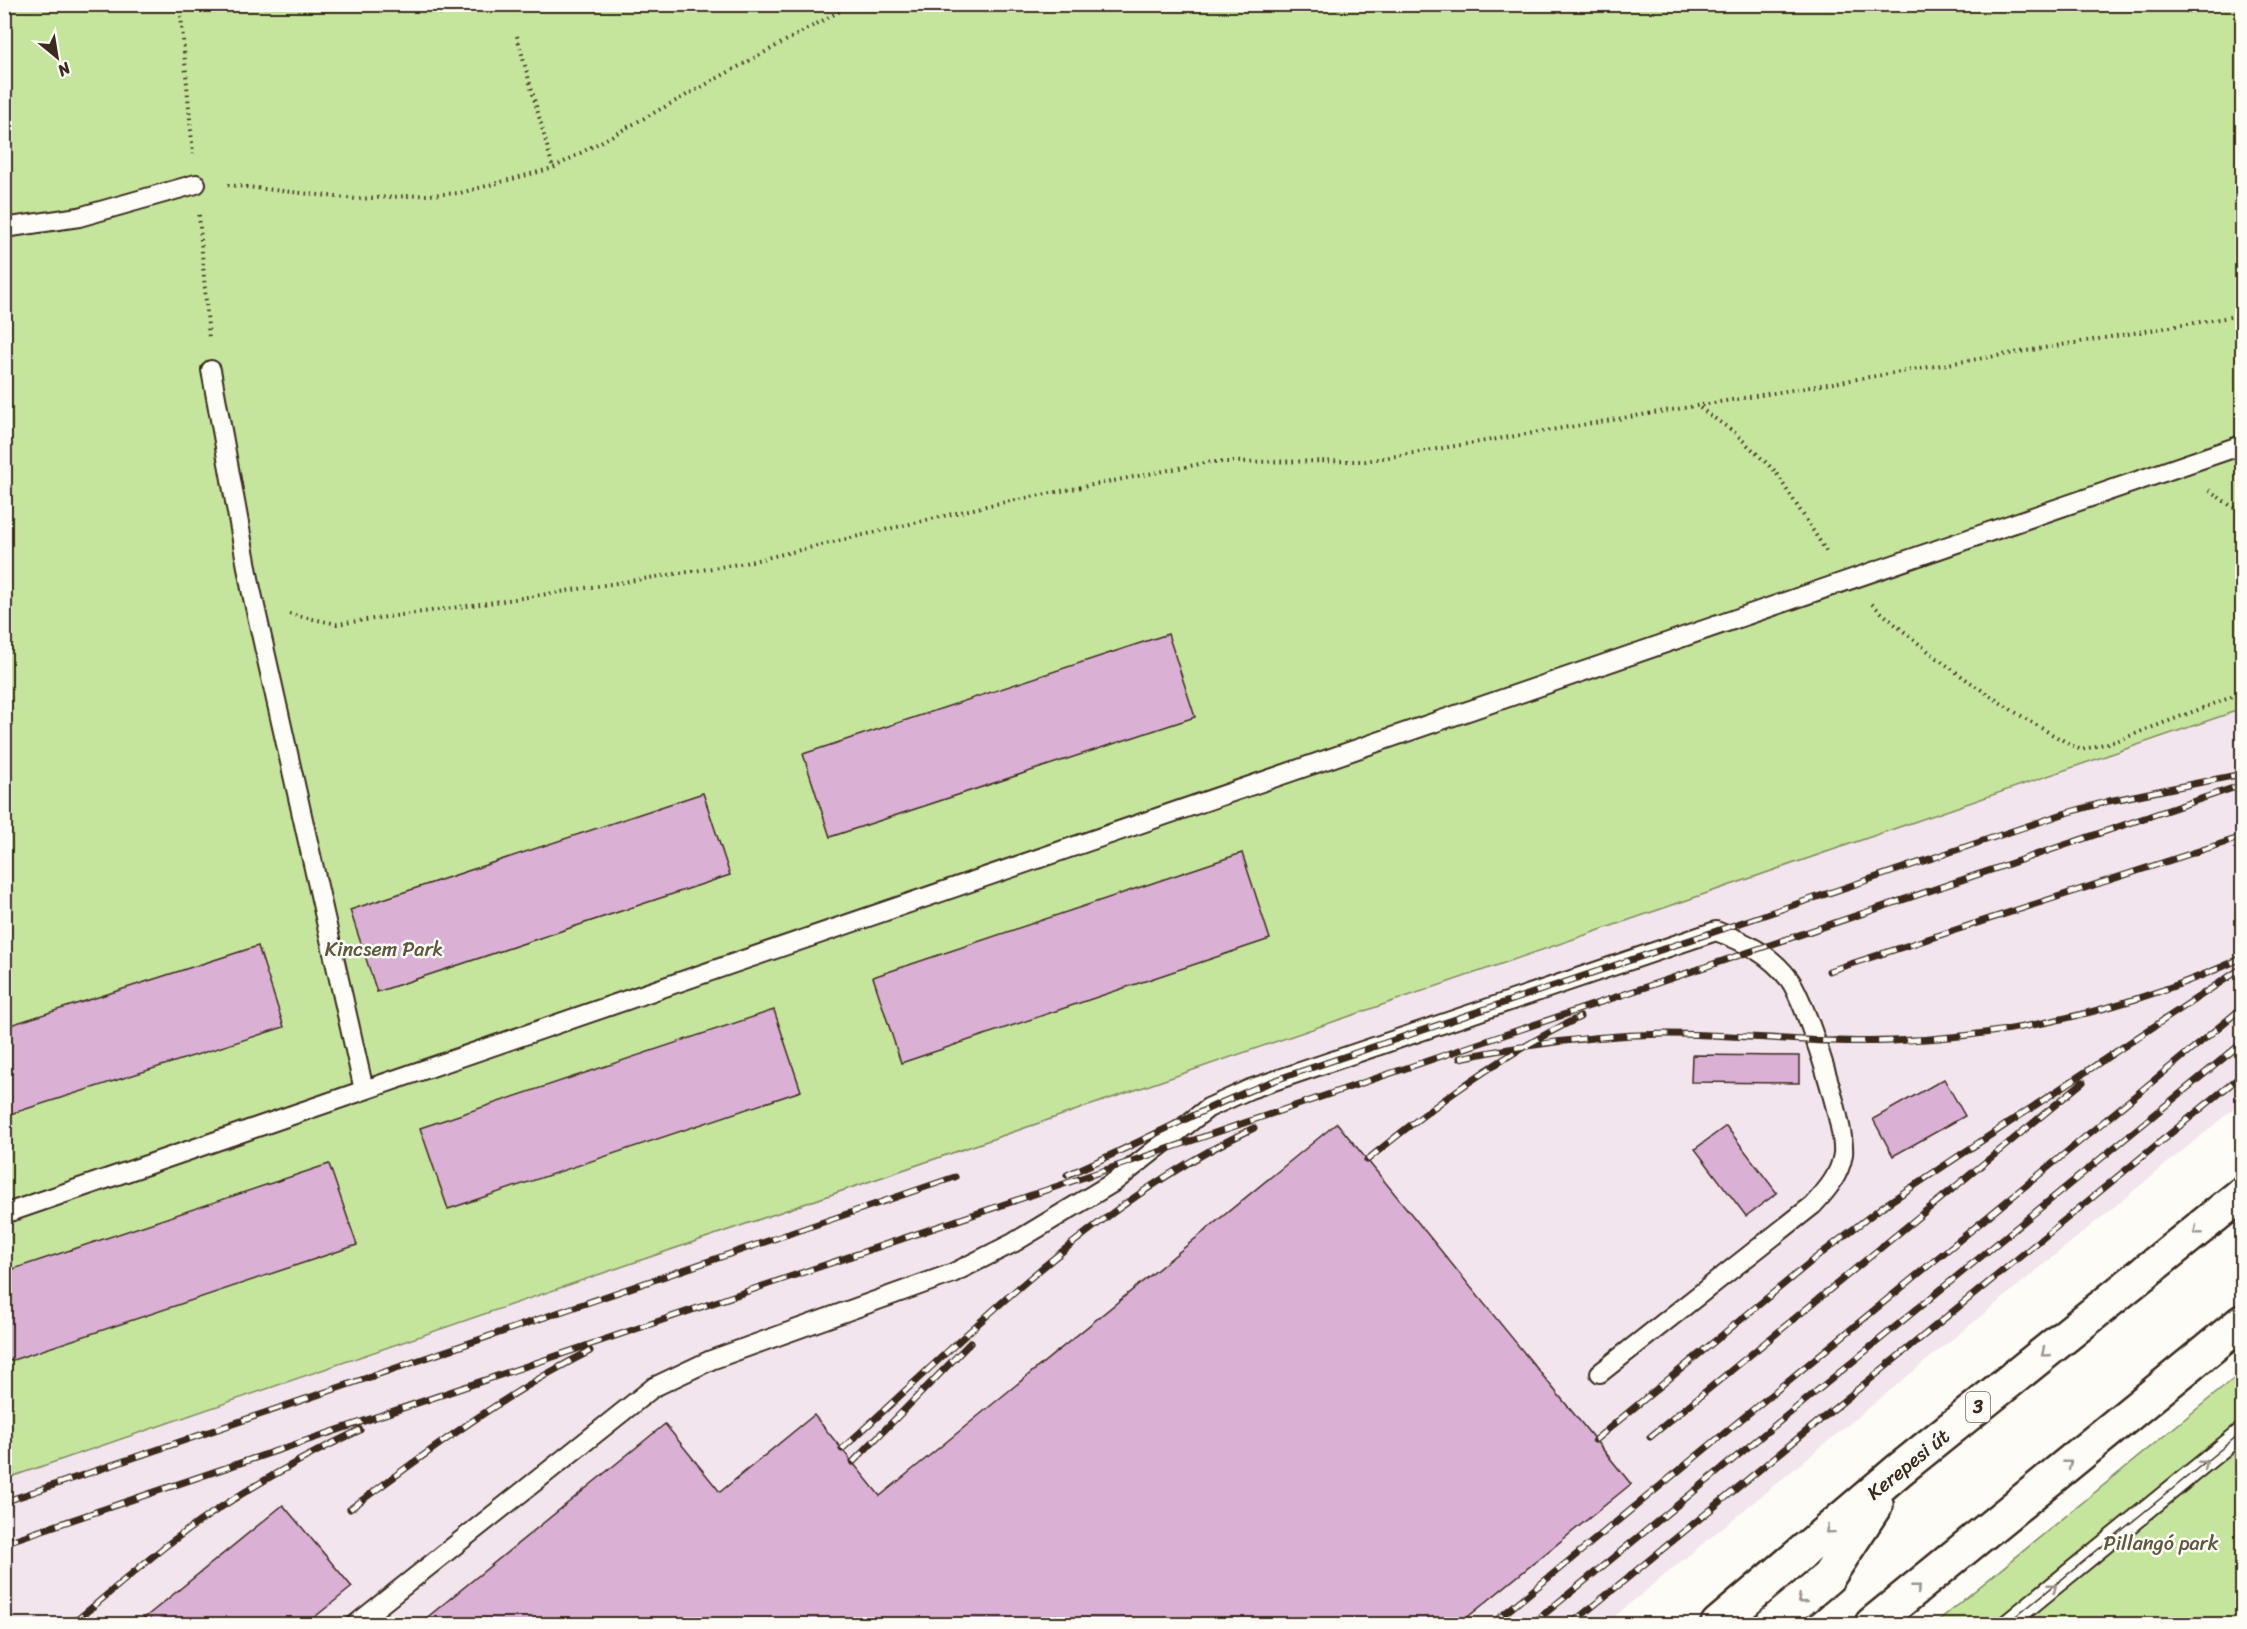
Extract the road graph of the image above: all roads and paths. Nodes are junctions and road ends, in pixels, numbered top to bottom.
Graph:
1 (180, 4) edge
2 (853, 4) edge
3 (517, 36) dead end
4 (553, 168) junction
5 (196, 184) junction
6 (4, 228) edge
7 (2242, 315) edge
8 (211, 370) joint
9 (1700, 407) junction
10 (2242, 445) edge
11 (1846, 581) junction
12 (254, 607) junction
13 (2242, 693) edge
14 (364, 1090) junction
15 (2242, 1194) edge
16 (4, 1214) edge
17 (2242, 1322) edge
18 (1600, 1373) dead end
19 (2242, 1432) edge
20 (1899, 1470) junction
21 (356, 1624) edge
22 (1718, 1624) edge
23 (1772, 1624) edge
24 (1872, 1624) edge
25 (2007, 1624) edge

1 - 5 path
2 - 4 path
3 - 4 path
4 - 5 path
5 - 6 lane
5 - 8 path
7 - 9 path
8 - 12 lane
9 - 11 path
9 - 12 path
10 - 11 lane
11 - 13 path
11 - 14 lane
12 - 14 lane
14 - 16 lane
15 -> 20 main road, Kerepesi út / 3
24 -> 17 main road
18 - 21 lane
25 -> 19 lane
20 -> 22 main road, Kerepesi út / 3
20 -> 23 main road

